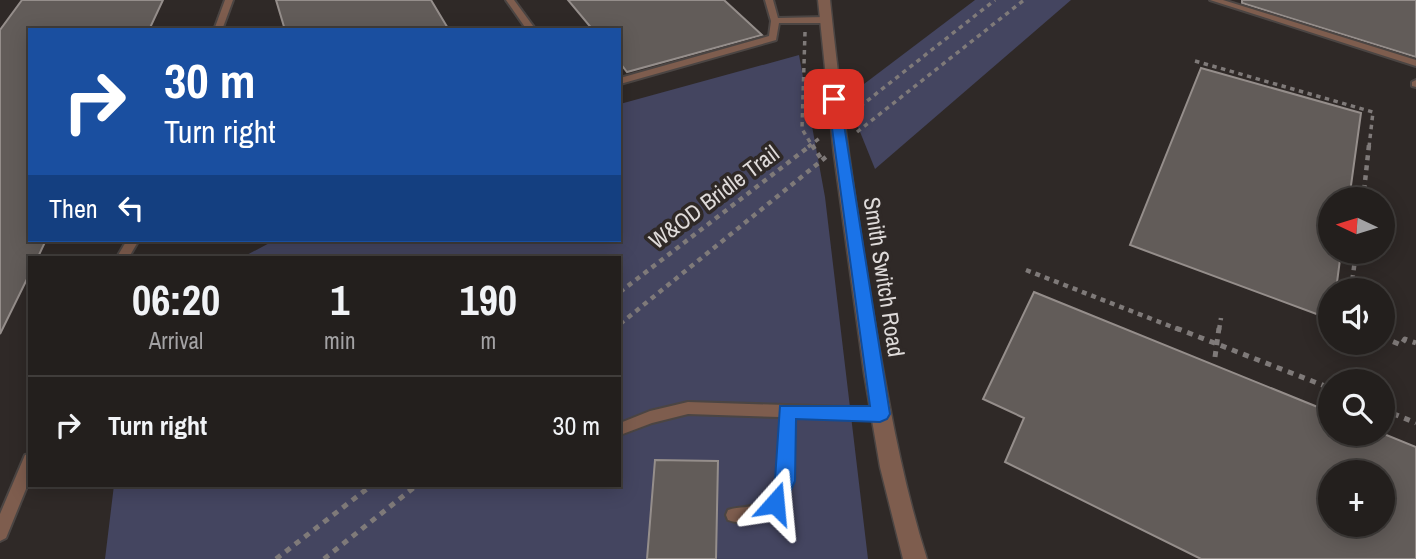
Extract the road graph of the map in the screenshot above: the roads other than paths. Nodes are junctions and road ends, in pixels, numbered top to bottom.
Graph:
1 (229, 0) edge
2 (510, 0) edge
3 (769, 0) edge
4 (824, 0) edge
5 (1214, 0) edge
6 (806, 20) joint
7 (825, 20) junction
8 (775, 21) junction
9 (219, 28) edge
10 (531, 28) edge
11 (1416, 63) edge
12 (621, 81) edge
13 (787, 411) junction
14 (880, 414) junction
15 (621, 429) edge
16 (28, 465) edge
17 (734, 515) dead end
18 (0, 533) edge
19 (915, 559) edge

1 - 9 lane
2 - 10 lane
3 - 8 lane
4 - 7 street, Smith Switch Road
5 - 11 lane
6 - 7 lane
6 - 8 lane
7 - 14 street, Smith Switch Road
8 - 12 lane
13 - 14 lane
13 - 15 lane
13 - 17 lane
14 - 19 street, Smith Switch Road
16 - 18 lane

